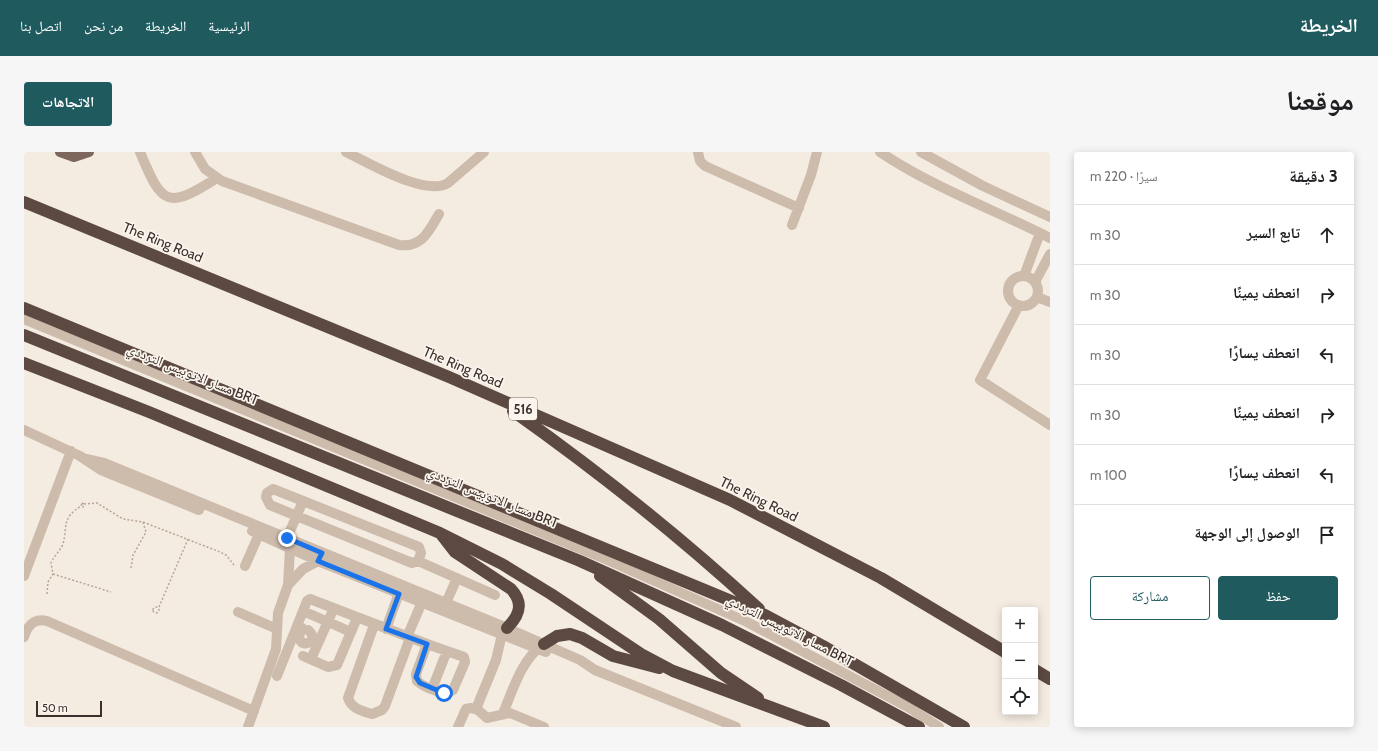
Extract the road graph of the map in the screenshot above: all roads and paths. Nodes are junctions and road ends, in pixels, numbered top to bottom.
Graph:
1 (60, 152) edge
2 (89, 152) edge
3 (140, 152) edge
4 (195, 152) edge
5 (346, 152) edge
6 (484, 152) edge
7 (698, 152) edge
8 (818, 152) edge
9 (880, 152) edge
10 (921, 152) edge
11 (217, 178) junction
12 (24, 202) edge
13 (799, 208) junction
14 (439, 214) dead end
15 (1050, 217) edge
16 (792, 225) dead end
17 (1040, 233) junction
18 (1050, 238) edge
19 (1050, 254) edge
20 (1024, 276) junction
21 (1035, 282) junction
22 (1037, 297) junction
23 (1050, 302) edge
24 (1019, 305) junction
25 (24, 308) edge
26 (24, 319) edge
27 (24, 335) edge
28 (24, 363) edge
29 (493, 396) junction
30 (1050, 425) edge
31 (24, 430) edge
32 (72, 451) junction
33 (86, 459) junction
34 (303, 500) junction
35 (297, 516) junction
36 (346, 518) junction
37 (143, 522) junction
38 (376, 530) junction
39 (440, 533) junction
40 (259, 534) junction
41 (341, 534) junction
42 (287, 538) junction
43 (188, 539) junction
44 (371, 546) junction
45 (290, 549) junction
46 (320, 557) junction
47 (418, 560) junction
48 (580, 561) junction
49 (234, 565) dead end
50 (245, 566) dead end
51 (131, 568) dead end
52 (54, 574) junction
53 (24, 576) edge
54 (457, 578) junction
55 (288, 585) junction
56 (111, 592) dead end
57 (47, 594) dead end
58 (399, 594) junction
59 (495, 595) dead end
60 (422, 602) junction
61 (446, 603) junction
62 (158, 608) dead end
63 (334, 608) junction
64 (238, 612) dead end
65 (306, 613) junction
66 (765, 615) junction
67 (357, 618) junction
68 (328, 622) junction
69 (374, 624) junction
70 (277, 629) junction
71 (386, 629) junction
72 (308, 630) dead end
73 (504, 631) junction
74 (352, 632) junction
75 (24, 637) edge
76 (408, 638) junction
77 (427, 644) junction
78 (541, 646) junction
79 (447, 650) junction
80 (1002, 650) edge
81 (673, 671) junction
82 (1038, 672) edge
83 (277, 676) dead end
84 (1050, 679) edge
85 (432, 688) junction
86 (476, 709) junction
87 (778, 710) junction
88 (254, 711) junction
89 (503, 713) junction
90 (248, 727) edge
91 (458, 727) edge
92 (544, 727) edge
93 (736, 727) edge
94 (824, 727) edge
95 (919, 727) edge
96 (939, 727) edge
97 (964, 727) edge

1 - 2 main road
3 - 11 street
4 - 11 street
5 - 6 street
7 - 13 street
8 - 13 street
9 - 17 street
10 - 15 street
11 - 14 street
12 - 29 highway, The Ring Road / 516
13 - 16 street
17 - 18 street
17 - 20 street
19 - 21 street
20 - 21 street
20 - 24 street
21 - 22 street
22 - 23 street
22 - 24 street
24 - 30 street
25 - 66 highway, 516
26 - 96 street, مسار الاتوبيس الترددي BRT
27 - 48 highway
28 - 39 highway
29 - 66 highway, 516
29 - 80 highway, The Ring Road / 516
31 - 32 street
32 - 33 street
32 - 53 street
33 - 40 street
33 - 42 street
34 - 35 street
34 - 35 street
34 - 36 street
35 - 41 street
35 - 42 street
36 - 38 street
36 - 41 street
37 - 43 path
37 - 51 path
37 - 52 path
38 - 44 street
38 - 47 street
39 - 73 highway
39 - 81 highway
40 - 45 street
40 - 50 street
41 - 44 street
42 - 46 street
43 - 49 path
43 - 62 path
44 - 47 street
45 - 46 street
45 - 55 street
46 - 55 street
46 - 58 street
46 - 61 street
47 - 54 street
48 - 87 highway
48 - 95 highway
52 - 56 path
52 - 57 path
54 - 59 street
54 - 61 street
55 - 70 street
58 - 60 street
58 - 71 street
60 - 73 street
60 - 76 street
61 - 73 street
63 - 65 street
63 - 67 street
63 - 68 street
64 - 70 street
65 - 68 street
65 - 72 street
65 - 83 street
66 - 97 highway, 516
67 - 69 street
67 - 74 street
68 - 74 street
68 - 74 street
69 - 71 street
69 - 76 street
70 - 88 street
71 - 76 street
73 - 78 street
73 - 86 street
75 - 88 street
76 - 77 street
77 - 79 street
77 - 85 street
78 - 81 highway
78 - 89 street
78 - 93 street
79 - 85 street
79 - 85 street
81 - 87 highway
82 - 84 highway
86 - 89 street
86 - 91 street
87 - 94 highway
88 - 90 street
89 - 92 street

